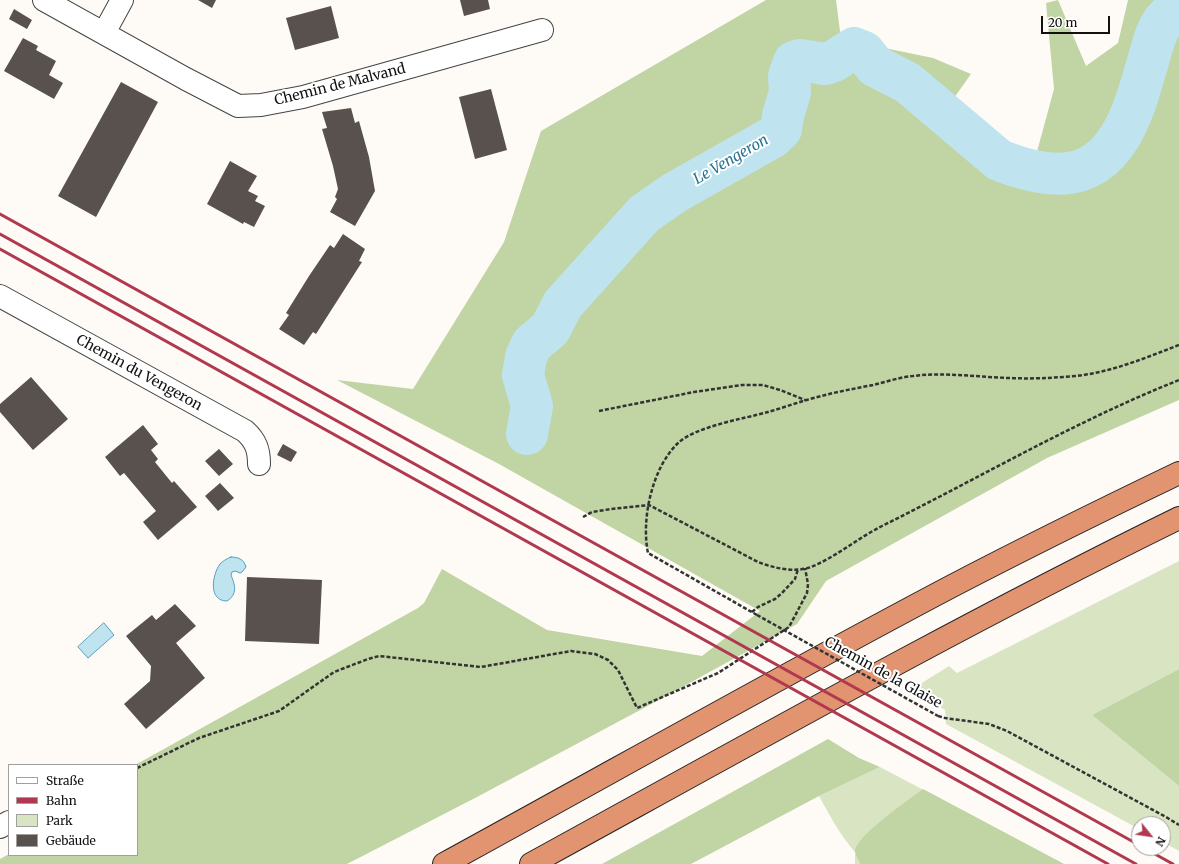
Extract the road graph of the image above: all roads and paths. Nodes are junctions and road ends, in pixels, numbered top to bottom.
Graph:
1 (44, 0) edge
2 (122, 0) edge
3 (542, 30) dead end
4 (104, 33) junction
5 (0, 296) edge
6 (1179, 345) edge
7 (1179, 380) edge
8 (806, 400) junction
9 (599, 411) dead end
10 (259, 464) dead end
11 (1179, 473) edge
12 (649, 505) junction
13 (583, 517) dead end
14 (1179, 518) edge
15 (805, 568) junction
16 (798, 569) junction
17 (752, 612) junction
18 (138, 768) edge
19 (1179, 825) edge
20 (444, 864) edge
21 (532, 864) edge

1 - 4 street, Chemin de Malvand
2 - 4 street
3 - 4 street, Chemin de Malvand
5 - 10 street, Chemin du Vengeron
6 - 8 path
7 - 15 path
8 - 9 path
8 - 12 path
11 - 20 highway
12 - 13 path
12 - 16 path
12 - 17 path, Chemin de la Glaise
14 - 21 highway
15 - 16 path
15 - 18 path
16 - 17 path
17 - 19 path, Chemin de la Glaise, bridge

